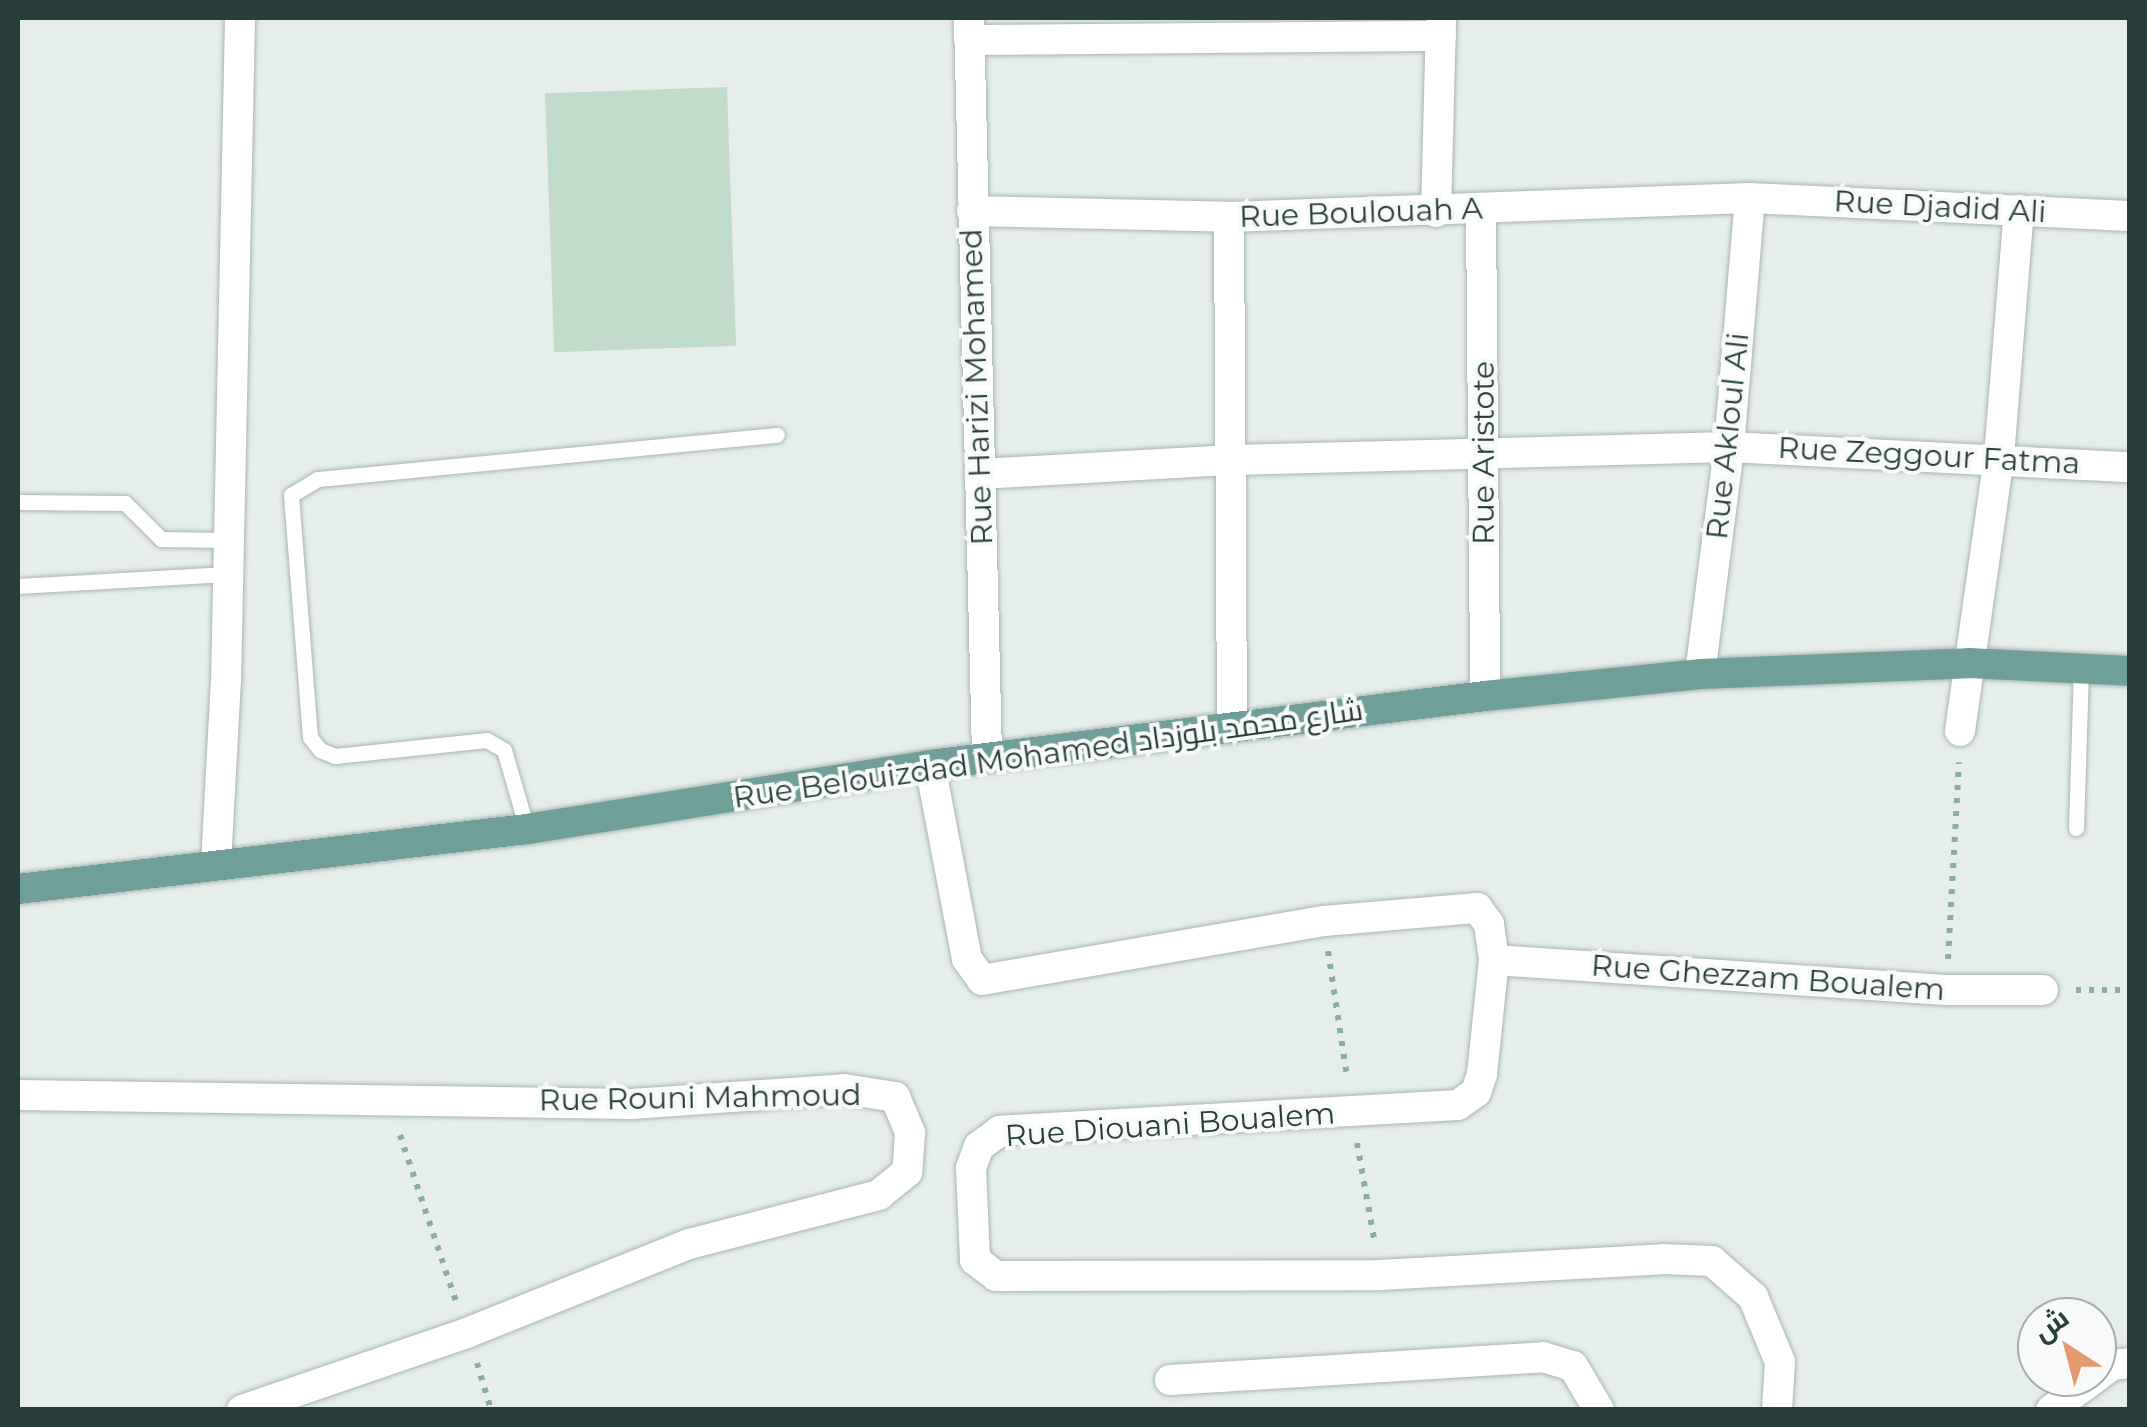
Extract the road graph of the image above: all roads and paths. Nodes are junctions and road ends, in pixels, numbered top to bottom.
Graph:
1 (240, 18) edge
2 (1441, 27) edge
3 (1142, 28) edge
4 (969, 29) edge
5 (1750, 198) junction
6 (1481, 210) junction
7 (2019, 210) junction
8 (972, 211) junction
9 (1436, 212) junction
10 (2130, 216) edge
11 (1229, 217) junction
12 (777, 435) dead end
13 (1729, 446) junction
14 (1485, 453) junction
15 (1999, 458) junction
16 (1233, 460) junction
17 (2130, 467) edge
18 (980, 474) junction
19 (18, 502) edge
20 (228, 540) junction
21 (227, 574) junction
22 (18, 586) edge
23 (1969, 664) junction
24 (2081, 670) junction
25 (2130, 671) edge
26 (1700, 674) junction
27 (2130, 694) edge
28 (1485, 696) junction
29 (1232, 728) junction
30 (1960, 731) joint
31 (987, 758) junction
32 (930, 764) junction
33 (2076, 828) dead end
34 (527, 829) junction
35 (216, 864) junction
36 (18, 889) edge
37 (1494, 960) junction
38 (1946, 990) junction
39 (2043, 990) joint
40 (2130, 990) edge
41 (18, 1095) edge
42 (388, 1098) junction
43 (467, 1332) junction
44 (1170, 1380) dead end
45 (242, 1410) edge
46 (491, 1410) edge
47 (1599, 1410) edge
48 (1777, 1410) edge

1 - 20 street
2 - 3 street
2 - 9 street
3 - 4 street
4 - 8 street, Rue Harizi Mohamed
5 - 6 street, Rue Boulouah A
5 - 7 street, Rue Djadid Ali
5 - 13 street, Rue Akloul Ali
6 - 9 street, Rue Boulouah A
6 - 14 street, Rue Aristote
7 - 10 street, Rue Djadid Ali
7 - 15 street
8 - 11 street, Rue Boulouah A
8 - 18 street, Rue Harizi Mohamed
9 - 11 street, Rue Boulouah A
11 - 16 street
12 - 34 lane
13 - 14 street, Rue Zeggour Fatma
13 - 15 street, Rue Zeggour Fatma
13 - 26 street, Rue Akloul Ali
14 - 16 street, Rue Zeggour Fatma
14 - 28 street, Rue Aristote
15 - 17 street, Rue Zeggour Fatma
15 - 23 street
16 - 18 street, Rue Zeggour Fatma
16 - 29 street
18 - 31 street, Rue Harizi Mohamed
19 - 20 lane
20 - 21 street
21 - 22 lane
21 - 35 street
23 - 24 main road, Rue Belouizdad Mohamed شارع محمد بلوزداد
23 - 26 main road, Rue Belouizdad Mohamed شارع محمد بلوزداد
23 - 30 street
24 - 25 main road, Rue Belouizdad Mohamed شارع محمد بلوزداد
24 - 27 main road
24 - 33 lane
26 - 28 main road, Rue Belouizdad Mohamed شارع محمد بلوزداد
28 - 29 main road, Rue Belouizdad Mohamed شارع محمد بلوزداد
29 - 31 main road, Rue Belouizdad Mohamed شارع محمد بلوزداد
30 - 38 path
31 - 32 main road, Rue Belouizdad Mohamed شارع محمد بلوزداد
32 - 34 main road, Rue Belouizdad Mohamed شارع محمد بلوزداد
32 - 37 street, Rue Diouani Boualem
34 - 35 main road, Rue Belouizdad Mohamed شارع محمد بلوزداد
35 - 36 main road, Rue Belouizdad Mohamed شارع محمد بلوزداد
37 - 38 street, Rue Ghezzam Boualem
37 - 48 street, Rue Diouani Boualem
38 - 39 street, Rue Ghezzam Boualem
39 - 40 path
41 - 42 street, Rue Rouni Mahmoud
42 - 43 path
42 - 43 street, Rue Rouni Mahmoud
43 - 45 street, Rue Rouni Mahmoud
43 - 46 path
44 - 47 street

